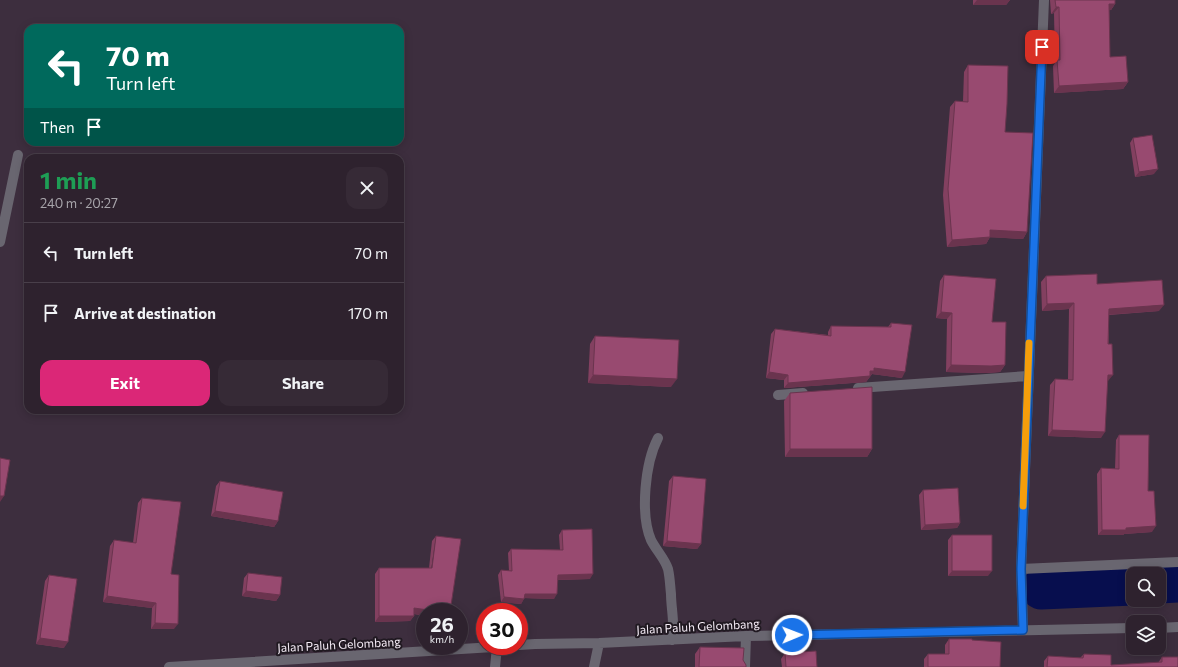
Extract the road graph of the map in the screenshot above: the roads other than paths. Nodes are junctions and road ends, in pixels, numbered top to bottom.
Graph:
1 (1044, 0) edge
2 (18, 154) dead end
3 (0, 242) edge
4 (1028, 376) junction
5 (847, 389) edge
6 (816, 392) edge
7 (778, 394) dead end
8 (658, 438) dead end
9 (1178, 562) edge
10 (1021, 569) junction
11 (1178, 627) edge
12 (1126, 628) edge
13 (1166, 628) edge
14 (1023, 630) junction
15 (746, 636) junction
16 (672, 640) junction
17 (599, 643) junction
18 (528, 644) edge
19 (476, 648) edge
20 (496, 655) edge
21 (169, 667) edge
22 (495, 667) edge
23 (594, 667) edge
24 (746, 667) edge

1 - 4 street
2 - 3 street
4 - 5 street
4 - 10 street
6 - 7 street
8 - 16 street
9 - 10 street
10 - 14 street
11 - 13 street
12 - 14 street, Jalan Paluh Gelombang
14 - 15 street, Jalan Paluh Gelombang
15 - 16 street, Jalan Paluh Gelombang
15 - 24 street
16 - 17 street, Jalan Paluh Gelombang
17 - 18 street, Jalan Paluh Gelombang
17 - 23 street
19 - 21 street, Jalan Paluh Gelombang
20 - 22 street

